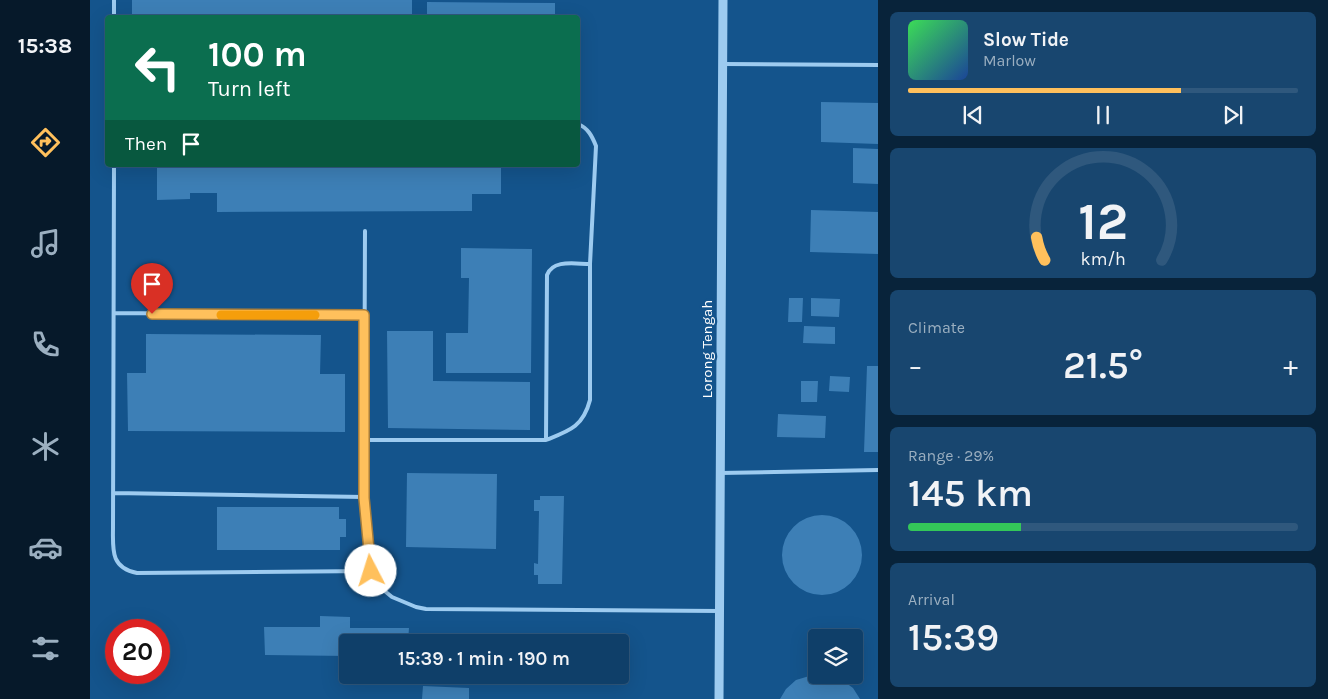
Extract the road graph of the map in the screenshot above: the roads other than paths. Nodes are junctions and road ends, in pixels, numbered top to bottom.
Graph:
1 (114, 0) edge
2 (723, 0) edge
3 (114, 15) edge
4 (723, 64) junction
5 (878, 65) edge
6 (580, 125) edge
7 (114, 167) edge
8 (365, 231) dead end
9 (590, 264) junction
10 (114, 313) junction
11 (364, 315) junction
12 (364, 440) junction
13 (546, 440) junction
14 (878, 470) edge
15 (720, 473) junction
16 (113, 493) junction
17 (364, 498) junction
18 (371, 571) junction
19 (720, 611) junction
20 (719, 699) edge

1 - 3 lane
2 - 4 street, Lorong Tengah
4 - 5 lane
4 - 15 street, Lorong Tengah
6 - 9 lane
7 - 10 lane
8 - 11 lane
9 - 13 lane
9 - 13 lane
10 - 11 lane
10 - 16 lane
11 - 12 lane
12 - 13 lane
12 - 17 lane
14 - 15 lane
15 - 19 street, Lorong Tengah
16 - 17 lane
16 - 18 lane
17 - 18 lane
18 - 19 lane
19 - 20 street, Lorong Tengah

